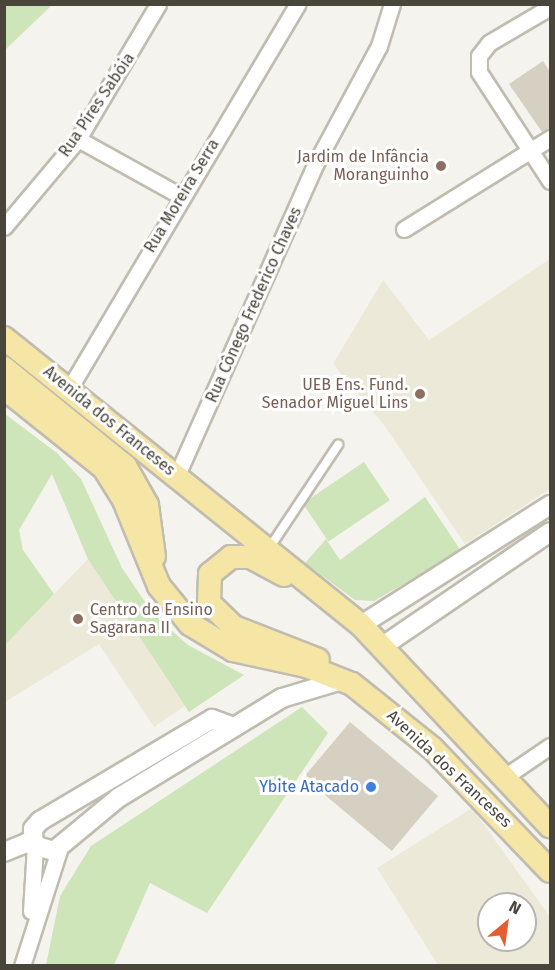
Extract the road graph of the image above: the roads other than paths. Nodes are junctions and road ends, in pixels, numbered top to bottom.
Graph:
1 (158, 4) edge
2 (297, 4) edge
3 (392, 4) edge
4 (550, 7) edge
5 (550, 138) edge
6 (78, 139) junction
7 (531, 150) junction
8 (550, 181) edge
9 (181, 196) junction
10 (4, 227) edge
11 (404, 229) dead end
12 (4, 338) edge
13 (4, 368) edge
14 (4, 388) edge
15 (69, 389) junction
16 (338, 445) dead end
17 (177, 476) junction
18 (545, 508) edge
19 (550, 527) edge
20 (550, 532) edge
21 (269, 549) junction
22 (166, 597) junction
23 (361, 625) junction
24 (383, 646) junction
25 (344, 680) junction
26 (432, 695) junction
27 (383, 707) junction
28 (234, 727) junction
29 (550, 746) edge
30 (506, 776) junction
31 (43, 822) junction
32 (550, 826) edge
33 (62, 843) junction
34 (35, 845) junction
35 (4, 850) edge
36 (550, 871) edge
37 (28, 947) junction
38 (22, 966) edge

1 - 6 street, Rua Píres Sabóia
2 - 9 street, Rua Moreira Serra
3 - 17 street, Rua Cônego Frederico Chaves
4 - 7 street
5 - 7 street
6 - 9 street
6 - 10 street, Rua Píres Sabóia
7 - 8 street
7 - 11 street
9 - 15 street, Rua Moreira Serra
12 - 15 main road, Avenida dos Franceses
13 - 22 main road
14 - 22 main road, Avenida dos Franceses
15 - 17 main road, Avenida dos Franceses
16 - 21 lane
17 - 21 main road, Avenida dos Franceses
18 - 19 street
18 - 23 street
20 - 24 street
21 - 23 main road, Avenida dos Franceses
22 - 25 main road, Avenida dos Franceses
23 - 24 main road, Avenida dos Franceses
24 - 26 main road, Avenida dos Franceses
25 - 27 main road, Avenida dos Franceses
25 - 28 street
26 - 27 main road
26 - 30 main road, Avenida dos Franceses
27 - 36 main road, Avenida dos Franceses
28 - 31 street
28 - 33 street
29 - 30 street
30 - 32 main road, Avenida dos Franceses
31 - 33 street
31 - 34 street
31 - 35 street
33 - 34 street
33 - 37 street
34 - 35 street
34 - 37 street
37 - 38 street

